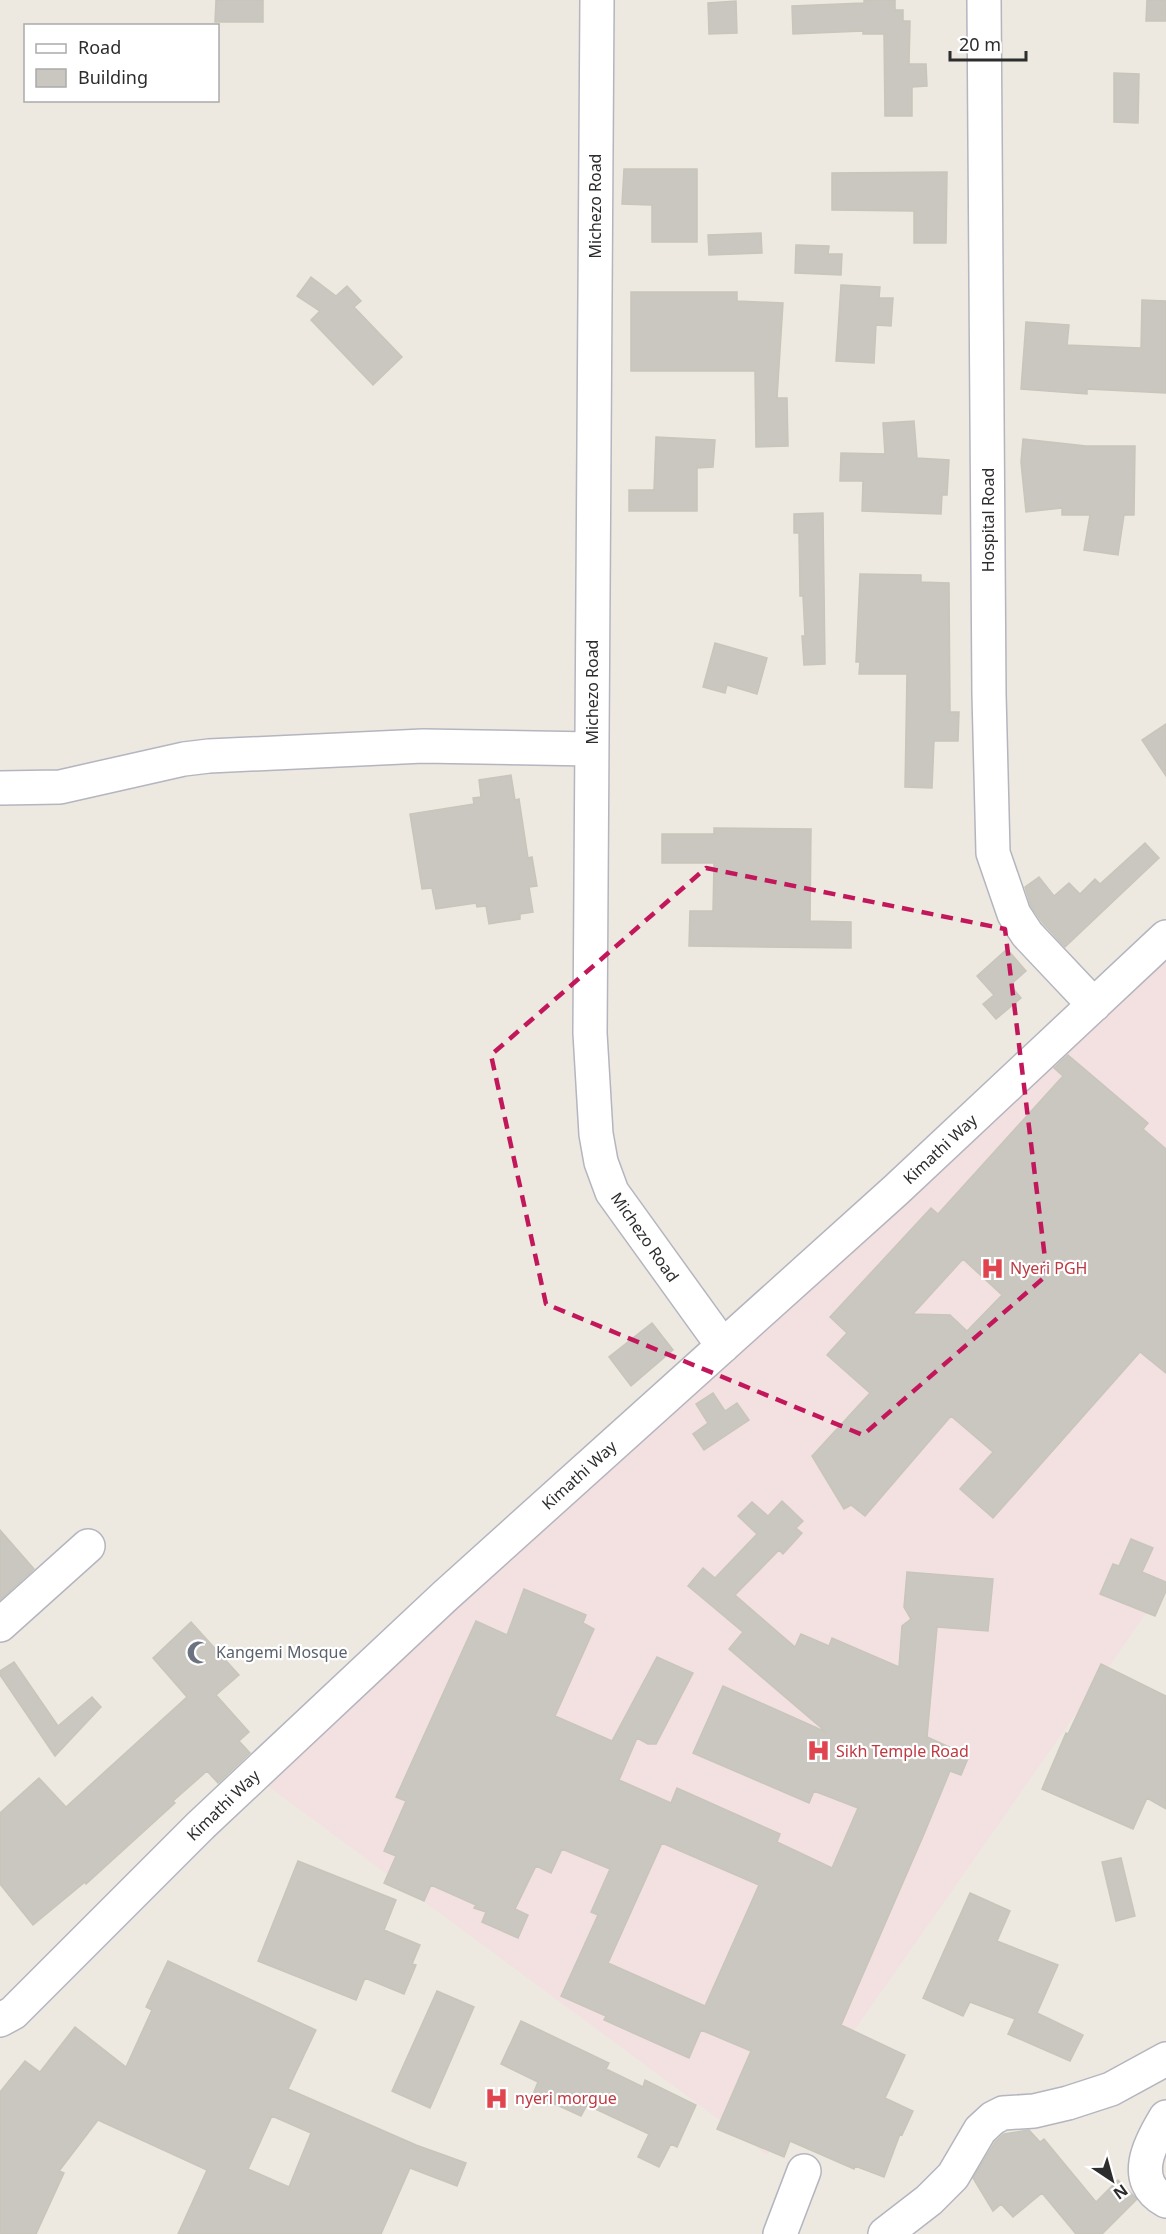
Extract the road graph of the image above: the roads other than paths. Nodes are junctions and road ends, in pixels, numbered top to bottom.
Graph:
1 (597, 0) edge
2 (984, 0) edge
3 (591, 749) junction
4 (0, 788) edge
5 (1166, 937) edge
6 (1094, 1005) junction
7 (723, 1346) junction
8 (88, 1546) dead end
9 (0, 1625) edge
10 (4, 2010) edge
11 (1166, 2059) edge
12 (1166, 2117) edge
13 (804, 2171) dead end
14 (1166, 2201) edge
15 (780, 2234) edge
16 (885, 2234) edge

1 - 3 street, Michezo Road
2 - 6 street, Hospital Road
3 - 4 street
3 - 7 street, Michezo Road
5 - 6 street, Kimathi Way
6 - 7 street, Kimathi Way
7 - 10 street, Kimathi Way
8 - 9 street
11 - 16 street
12 - 14 street
13 - 15 street

